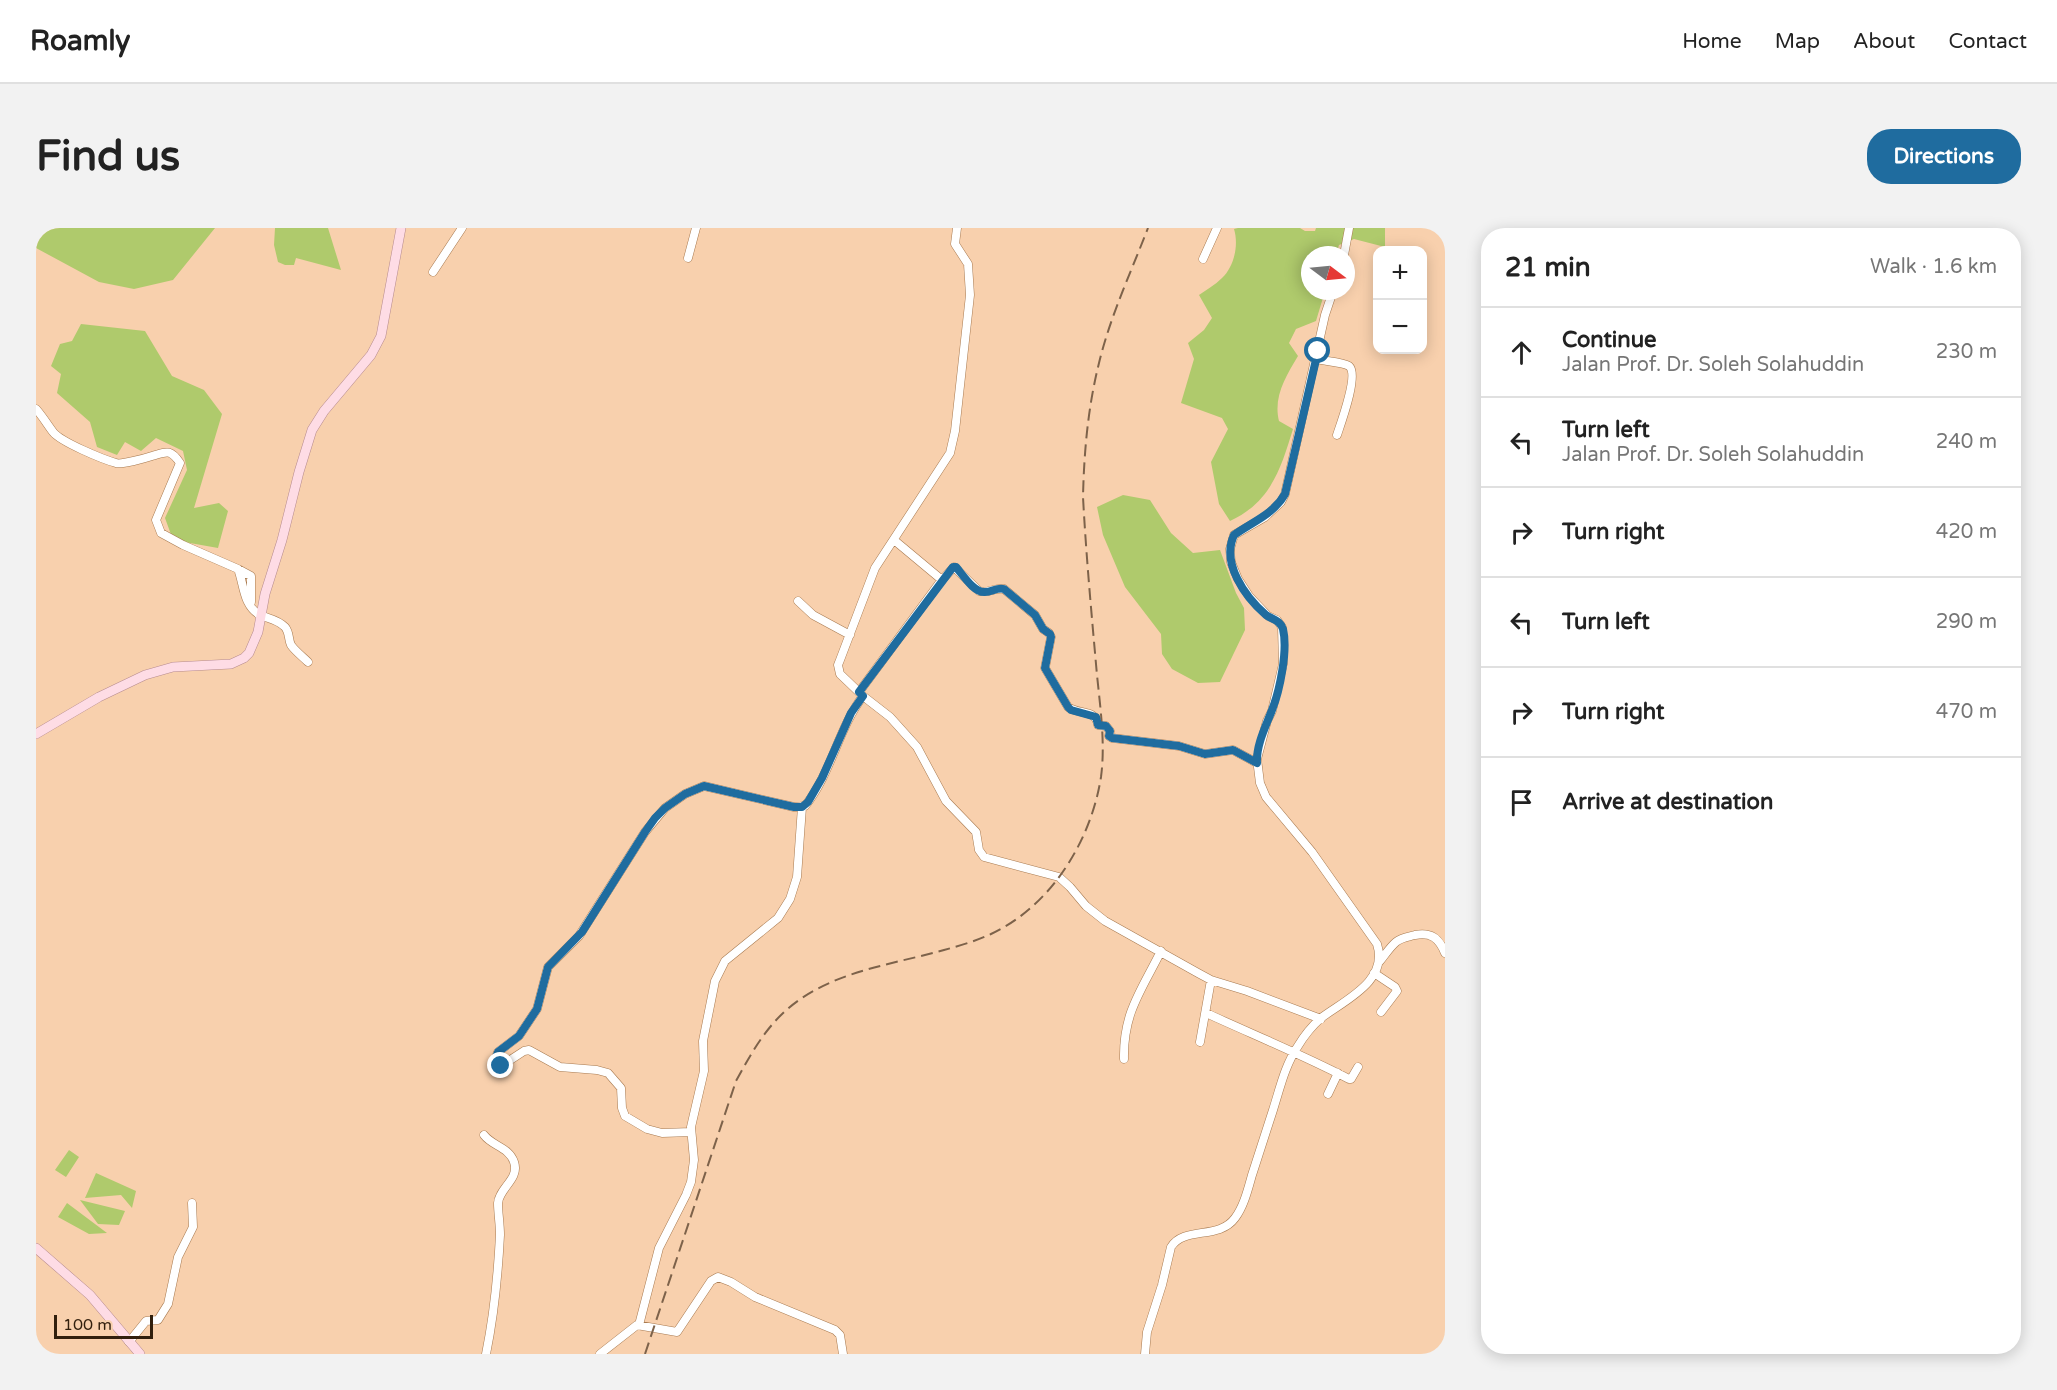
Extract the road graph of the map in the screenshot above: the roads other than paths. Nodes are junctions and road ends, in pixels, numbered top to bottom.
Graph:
1 (401, 228) edge
2 (462, 228) edge
3 (696, 228) edge
4 (957, 228) edge
5 (1217, 228) edge
6 (1349, 228) edge
7 (1346, 246) edge
8 (688, 258) dead end
9 (1203, 259) dead end
10 (433, 272) dead end
11 (1330, 300) edge
12 (1316, 359) junction
13 (36, 410) edge
14 (1338, 435) dead end
15 (894, 540) junction
16 (942, 580) junction
17 (798, 601) dead end
18 (257, 613) junction
19 (850, 635) junction
20 (308, 662) dead end
21 (861, 694) junction
22 (36, 723) edge
23 (54, 724) junction
24 (36, 734) edge
25 (1257, 763) junction
26 (802, 807) junction
27 (1161, 951) junction
28 (1445, 953) edge
29 (1379, 962) junction
30 (1374, 974) junction
31 (1210, 980) junction
32 (1381, 1012) dead end
33 (1206, 1013) junction
34 (1321, 1019) junction
35 (1200, 1042) dead end
36 (1293, 1053) junction
37 (1124, 1059) dead end
38 (1358, 1067) dead end
39 (1338, 1073) junction
40 (1328, 1094) dead end
41 (691, 1132) junction
42 (484, 1135) dead end
43 (192, 1203) dead end
44 (36, 1248) edge
45 (639, 1325) junction
46 (129, 1342) junction
47 (140, 1354) edge
48 (486, 1354) edge
49 (600, 1354) edge
50 (843, 1354) edge
51 (1145, 1354) edge

1 - 18 main road
2 - 10 street
3 - 8 street
4 - 15 street
5 - 9 street
6 - 7 street
11 - 12 street
12 - 14 street
12 - 25 street
13 - 18 street
15 - 16 street
15 - 19 street
16 - 21 street
16 - 25 street
17 - 19 street
18 - 20 street
18 - 23 main road
19 - 21 street
21 - 26 street
21 - 27 street
22 - 23 main road
23 - 24 main road
25 - 29 street
26 - 41 street
26 - 41 street
27 - 31 street
27 - 37 street
28 - 29 street
29 - 30 street
30 - 32 street
30 - 34 street
31 - 33 street
31 - 34 street
33 - 35 street
33 - 36 street
34 - 36 street
36 - 39 street
36 - 51 street
38 - 39 street
39 - 40 street
41 - 45 street
42 - 48 street
43 - 46 street
44 - 46 main road
45 - 49 street
45 - 50 street
46 - 47 main road

